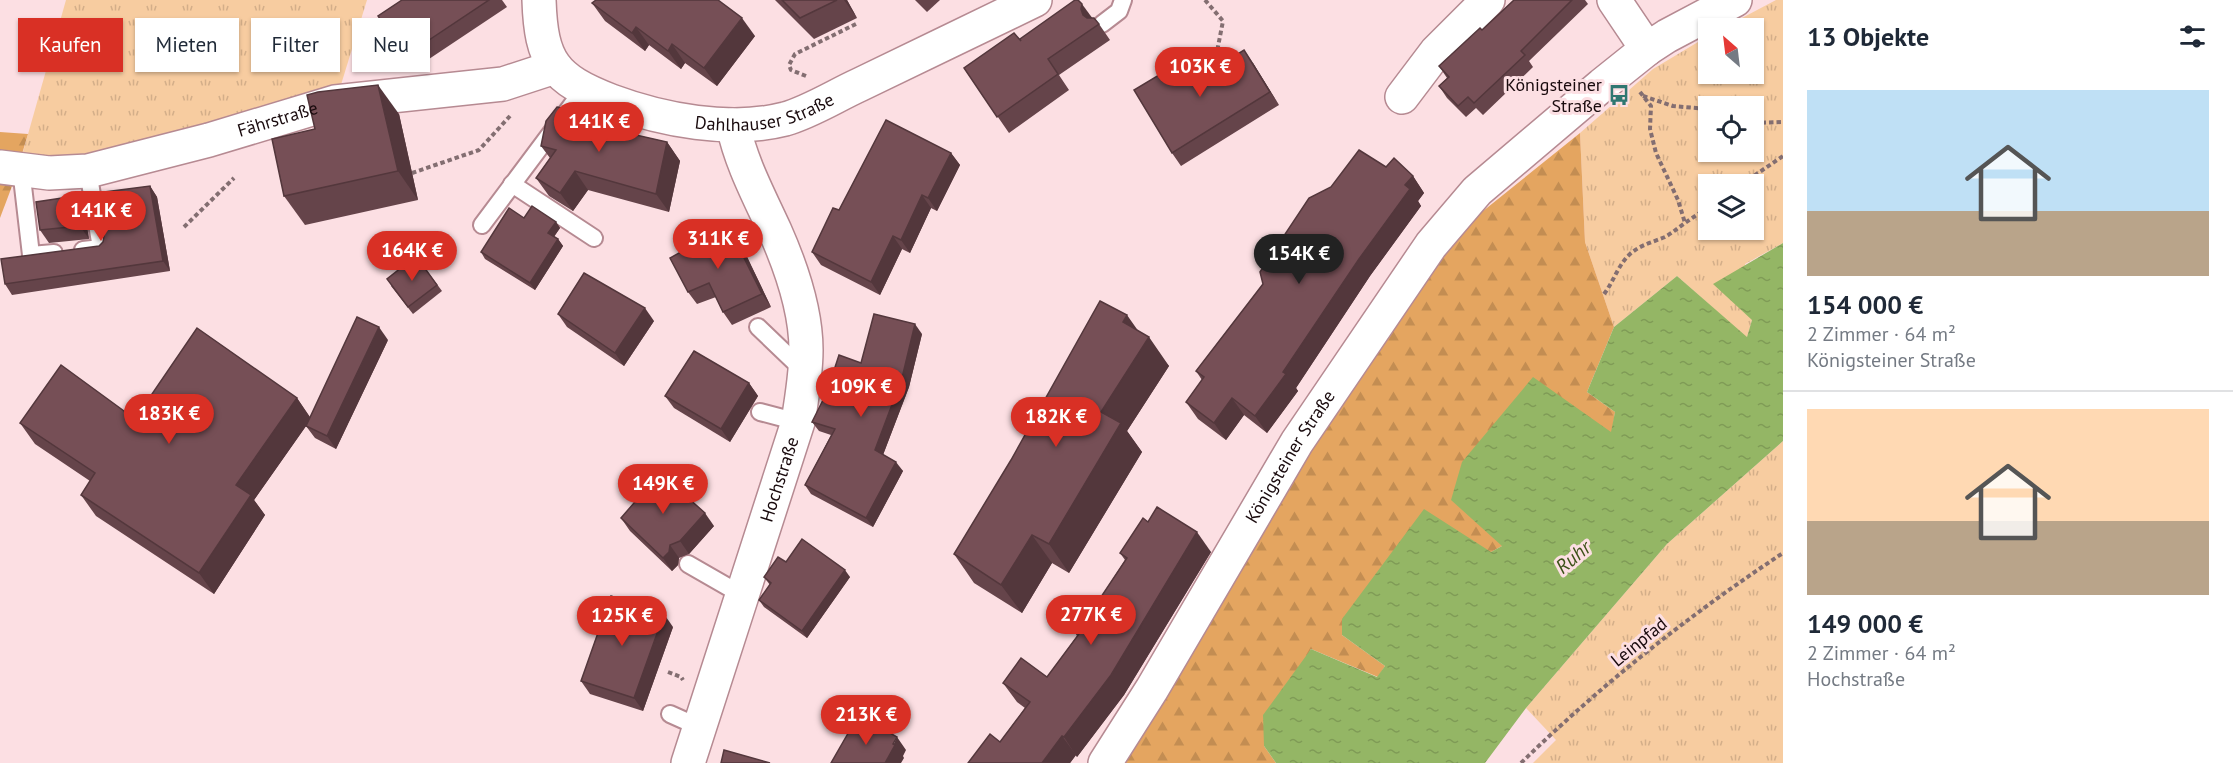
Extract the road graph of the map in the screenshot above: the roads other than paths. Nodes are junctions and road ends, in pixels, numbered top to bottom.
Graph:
1 (539, 0) edge
2 (1035, 0) edge
3 (1123, 0) edge
4 (1488, 0) edge
5 (1614, 0) edge
6 (1735, 0) edge
7 (1102, 24) dead end
8 (1647, 49) junction
9 (555, 67) junction
10 (583, 90) junction
11 (1402, 97) dead end
12 (733, 125) junction
13 (10, 168) edge
14 (88, 171) junction
15 (512, 184) junction
16 (482, 225) dead end
17 (594, 238) dead end
18 (758, 327) dead end
19 (805, 372) junction
20 (760, 412) dead end
21 (798, 422) junction
22 (688, 564) dead end
23 (742, 595) junction
24 (670, 714) dead end
25 (699, 727) junction
26 (688, 763) edge
27 (1105, 763) edge

1 - 9 street, Dahlhauser Straße
2 - 12 street, Dahlhauser Straße
3 - 7 lane
4 - 11 street
5 - 8 street
6 - 8 street, Königsteiner Straße
8 - 27 street, Königsteiner Straße
9 - 10 street, Dahlhauser Straße
9 - 14 street, Fährstraße
10 - 12 street, Dahlhauser Straße
10 - 15 lane
12 - 19 street, Hochstraße
13 - 14 street, Fährstraße
13 - 14 lane
15 - 16 lane
15 - 17 lane
18 - 19 lane
19 - 21 street, Hochstraße
20 - 21 lane
21 - 23 street, Hochstraße
22 - 23 lane
23 - 25 street, Hochstraße
24 - 25 lane
25 - 26 street, Hochstraße

